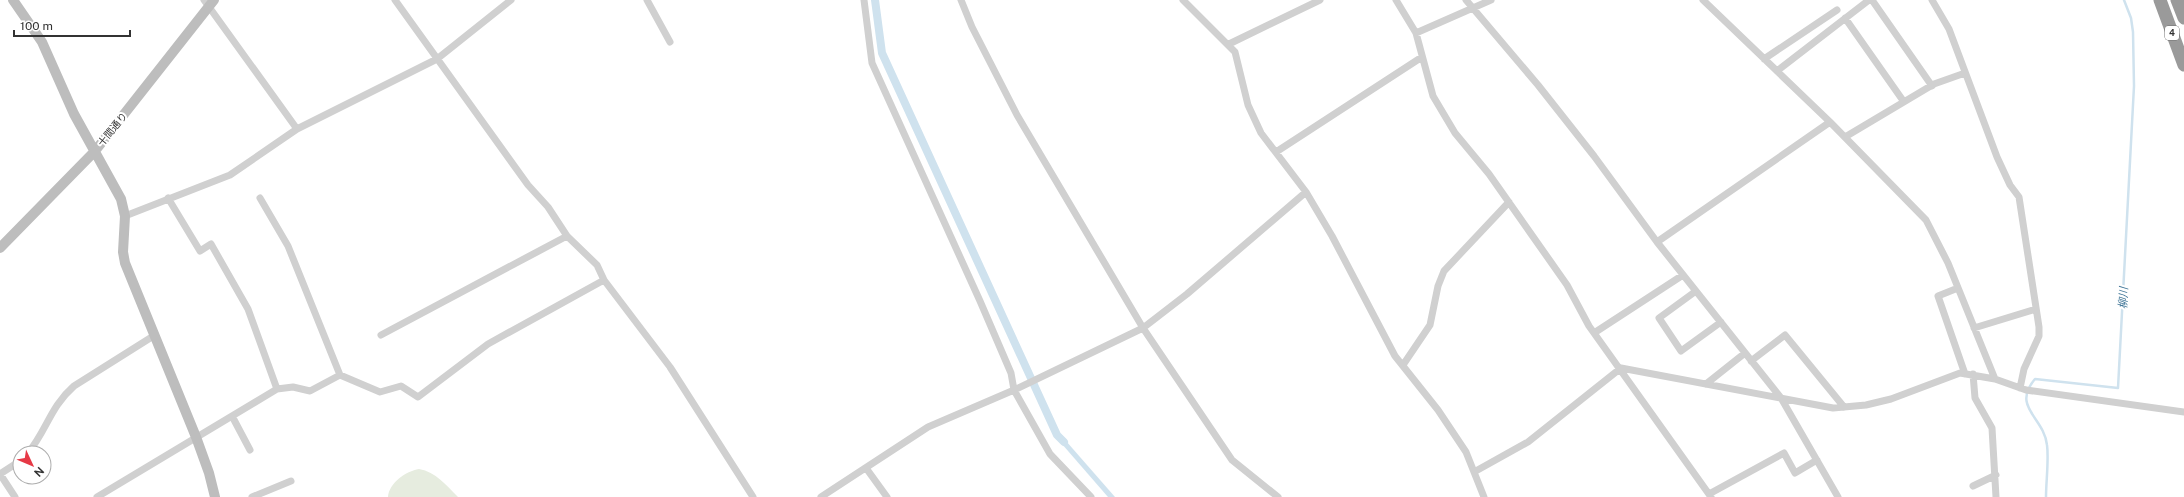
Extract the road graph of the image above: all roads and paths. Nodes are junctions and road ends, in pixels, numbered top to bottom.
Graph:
1 (13, 0) edge
2 (395, 0) edge
3 (512, 0) edge
4 (647, 0) edge
5 (864, 0) edge
6 (961, 0) edge
7 (1183, 0) edge
8 (1320, 0) edge
9 (1396, 0) edge
10 (1466, 0) edge
11 (1491, 0) edge
12 (1703, 0) edge
13 (1870, 0) edge
14 (1932, 0) edge
15 (2160, 0) edge
16 (2178, 0) edge
17 (209, 2) edge
18 (1472, 9) junction
19 (1837, 10) dead end
20 (1845, 18) junction
21 (2184, 18) edge
22 (1416, 33) junction
23 (670, 42) dead end
24 (1228, 44) junction
25 (1422, 57) junction
26 (437, 58) junction
27 (1764, 59) junction
28 (2184, 65) edge
29 (1777, 71) junction
30 (1965, 73) junction
31 (1932, 86) junction
32 (1904, 102) junction
33 (1830, 122) junction
34 (297, 128) junction
35 (1845, 137) junction
36 (95, 151) junction
37 (1276, 152) junction
38 (1306, 192) junction
39 (168, 198) junction
40 (260, 198) dead end
41 (1508, 202) junction
42 (125, 216) junction
43 (567, 236) junction
44 (1657, 242) junction
45 (0, 248) edge
46 (1683, 275) junction
47 (604, 280) junction
48 (1958, 288) junction
49 (1696, 291) junction
50 (2036, 309) junction
51 (1721, 322) junction
52 (1143, 328) junction
53 (1974, 328) junction
54 (1594, 333) junction
55 (155, 335) junction
56 (381, 335) dead end
57 (1745, 354) junction
58 (1751, 361) junction
59 (1403, 365) junction
60 (1621, 368) junction
61 (1965, 374) junction
62 (1973, 374) junction
63 (340, 375) junction
64 (1995, 380) junction
65 (1706, 384) junction
66 (2020, 388) junction
67 (277, 389) junction
68 (1014, 390) junction
69 (1781, 398) junction
70 (1844, 407) junction
71 (2184, 412) edge
72 (232, 416) junction
73 (196, 437) junction
74 (33, 445) edge
75 (250, 450) dead end
76 (1817, 460) junction
77 (12, 466) edge
78 (866, 468) junction
79 (1474, 472) junction
80 (0, 474) edge
81 (1996, 475) junction
82 (291, 481) dead end
83 (1972, 486) dead end
84 (1710, 495) edge
85 (15, 497) edge
86 (97, 497) edge
87 (215, 497) edge
88 (252, 497) edge
89 (753, 497) edge
90 (821, 497) edge
91 (887, 497) edge
92 (1091, 497) edge
93 (1278, 497) edge
94 (1484, 497) edge
95 (1838, 497) edge
96 (1996, 497) edge

1 - 36 street
2 - 26 street
3 - 26 street
4 - 23 street
5 - 68 street
6 - 52 street
7 - 24 street
8 - 24 street
9 - 22 street
10 - 18 street
11 - 18 street
12 - 27 street
13 - 20 street
13 - 31 street
14 - 30 street
15 - 28 highway, 4
16 - 21 highway, 4
17 - 34 street
17 - 36 street, 十間通り
18 - 22 street
18 - 44 street
19 - 27 street
20 - 29 street
20 - 32 street
22 - 25 street
24 - 37 street
25 - 37 street
25 - 41 street
26 - 34 street
26 - 43 street
27 - 29 street
29 - 33 street
30 - 31 street
30 - 50 street
31 - 32 street
32 - 35 street
33 - 35 street
33 - 44 street
34 - 39 street
35 - 48 street
36 - 42 street
36 - 45 street, 十間通り
37 - 38 street
38 - 52 street
38 - 59 street
39 - 42 street
39 - 67 street
40 - 63 street
41 - 54 street
41 - 59 street
42 - 55 street
43 - 47 street
43 - 56 street
44 - 46 street
46 - 49 street
46 - 54 street
47 - 63 street
47 - 89 street
48 - 53 street
48 - 61 street
49 - 51 street
49 - 51 street
50 - 53 street
50 - 66 street
51 - 57 street
52 - 68 street
52 - 93 street
53 - 64 street
54 - 60 street
55 - 73 street
55 - 74 street
57 - 58 street
57 - 65 street
58 - 69 street
58 - 70 street
59 - 79 street
60 - 65 street
60 - 79 street
60 - 84 street
61 - 62 street
61 - 70 street
62 - 64 street
62 - 81 street
63 - 67 street
64 - 66 street
65 - 69 street
66 - 71 street
67 - 72 street
68 - 78 street
68 - 92 street
69 - 70 street
69 - 76 street
72 - 73 street
72 - 75 street
73 - 86 street
73 - 87 street
76 - 84 street
76 - 95 street
77 - 80 street
78 - 90 street
78 - 91 street
79 - 94 street
80 - 85 street
81 - 83 street
81 - 96 street
82 - 88 street

